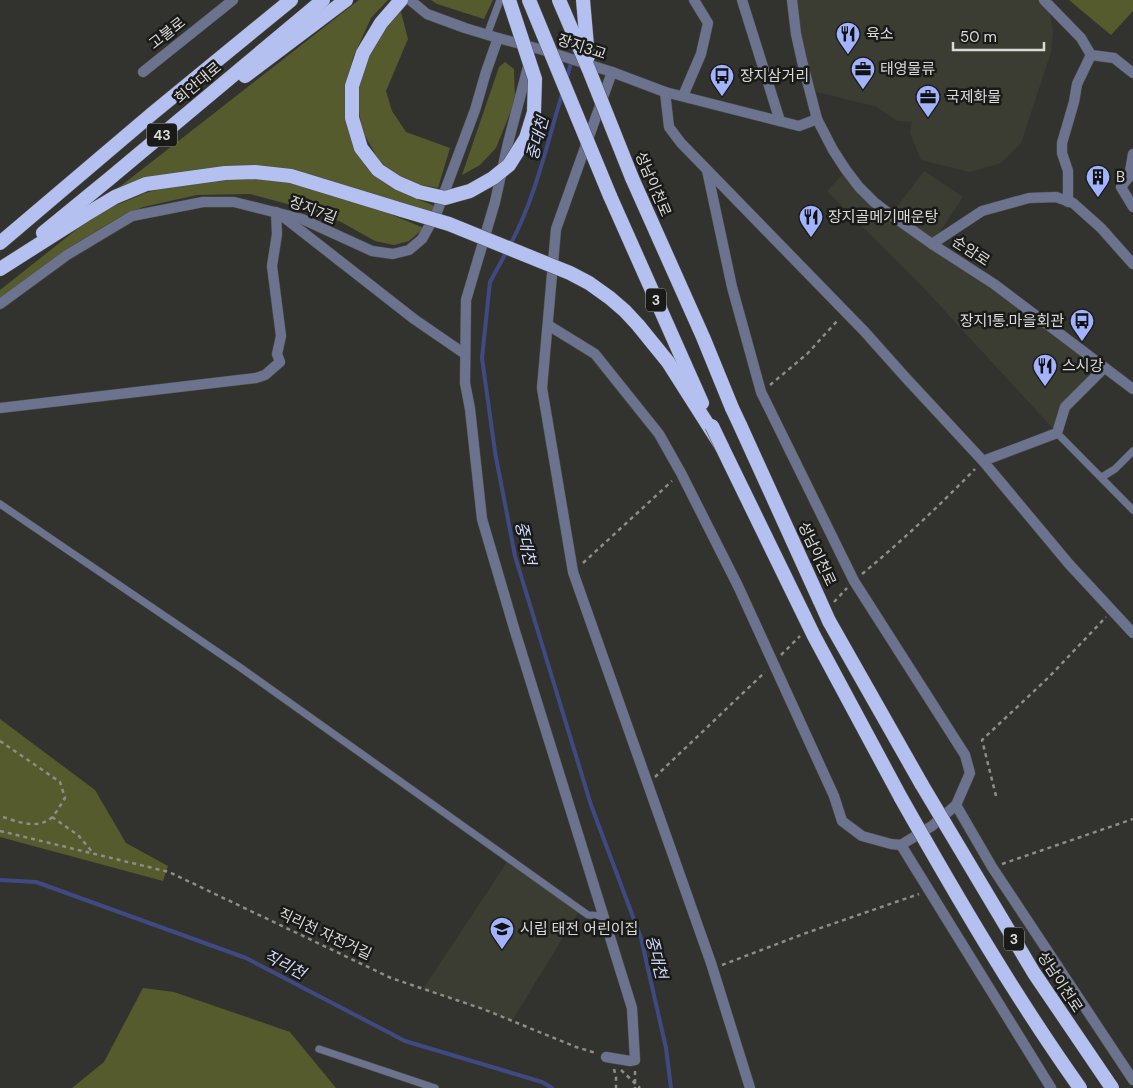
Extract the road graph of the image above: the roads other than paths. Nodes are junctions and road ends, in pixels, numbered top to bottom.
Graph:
1 (234, 0) edge
2 (291, 0) edge
3 (323, 0) edge
4 (346, 0) edge
5 (401, 0) edge
6 (410, 0) edge
7 (500, 0) edge
8 (509, 0) edge
9 (529, 0) edge
10 (559, 0) edge
11 (583, 0) edge
12 (694, 0) edge
13 (742, 0) edge
14 (792, 0) edge
15 (1048, 1) edge
16 (487, 35) junction
17 (498, 38) junction
18 (538, 49) junction
19 (1090, 54) junction
20 (589, 70) junction
21 (143, 72) dead end
22 (612, 72) junction
23 (1133, 73) edge
24 (665, 92) junction
25 (683, 96) junction
26 (817, 119) junction
27 (780, 121) junction
28 (1133, 154) edge
29 (707, 170) junction
30 (109, 179) junction
31 (1068, 202) junction
32 (1133, 207) edge
33 (276, 212) junction
34 (0, 243) edge
35 (932, 244) junction
36 (1133, 264) edge
37 (0, 268) edge
38 (0, 304) edge
39 (548, 325) junction
40 (466, 354) junction
41 (1104, 368) junction
42 (1133, 389) edge
43 (0, 408) edge
44 (1057, 433) junction
45 (722, 447) junction
46 (1133, 451) edge
47 (983, 460) junction
48 (1102, 477) junction
49 (0, 504) edge
50 (1133, 510) edge
51 (1133, 633) edge
52 (956, 804) junction
53 (901, 845) junction
54 (604, 916) junction
55 (319, 1048) dead end
56 (606, 1056) road end
57 (1133, 1080) edge
58 (435, 1088) edge
59 (750, 1088) edge
60 (1051, 1088) edge
61 (1080, 1088) edge
62 (1112, 1088) edge

1 - 21 street, 고불로
2 - 34 highway, 회안대로 / 43
3 - 30 highway, 회안대로 / 43
4 - 30 highway
5 - 8 highway, bridge
6 - 16 street
7 - 16 lane
9 - 45 highway, 3, bridge
10 - 20 highway, 성남이천로 / 3, bridge
11 - 20 highway, bridge
12 - 25 street
13 - 27 street
14 - 26 street, 순암로
15 - 19 street
16 - 17 street
17 - 18 street
17 - 33 street, 장지7길
18 - 22 street, 장지3교, bridge
18 - 40 street
19 - 23 street
19 - 31 street
20 - 62 highway, 성남이천로 / 3, bridge
22 - 24 street, 장지3교
22 - 39 street
24 - 25 street, 장지3교
24 - 29 street
25 - 27 street, 장지3교
26 - 27 street, 장지3교
26 - 35 street, 순암로
28 - 32 street
29 - 47 street
29 - 52 street
30 - 37 highway, 회안대로 / 43
31 - 35 street
31 - 36 street
33 - 38 street, 장지7길
33 - 40 street
33 - 43 street
35 - 41 street, 순암로
37 - 45 highway, bridge
39 - 53 street
39 - 59 street
40 - 54 street
41 - 42 street, 순암로
41 - 44 street
44 - 47 street
44 - 48 lane
45 - 61 highway, 3, bridge
46 - 48 lane
47 - 51 street
48 - 50 lane
49 - 54 lane
52 - 53 street
52 - 57 street
53 - 60 street
54 - 56 street
55 - 58 lane

